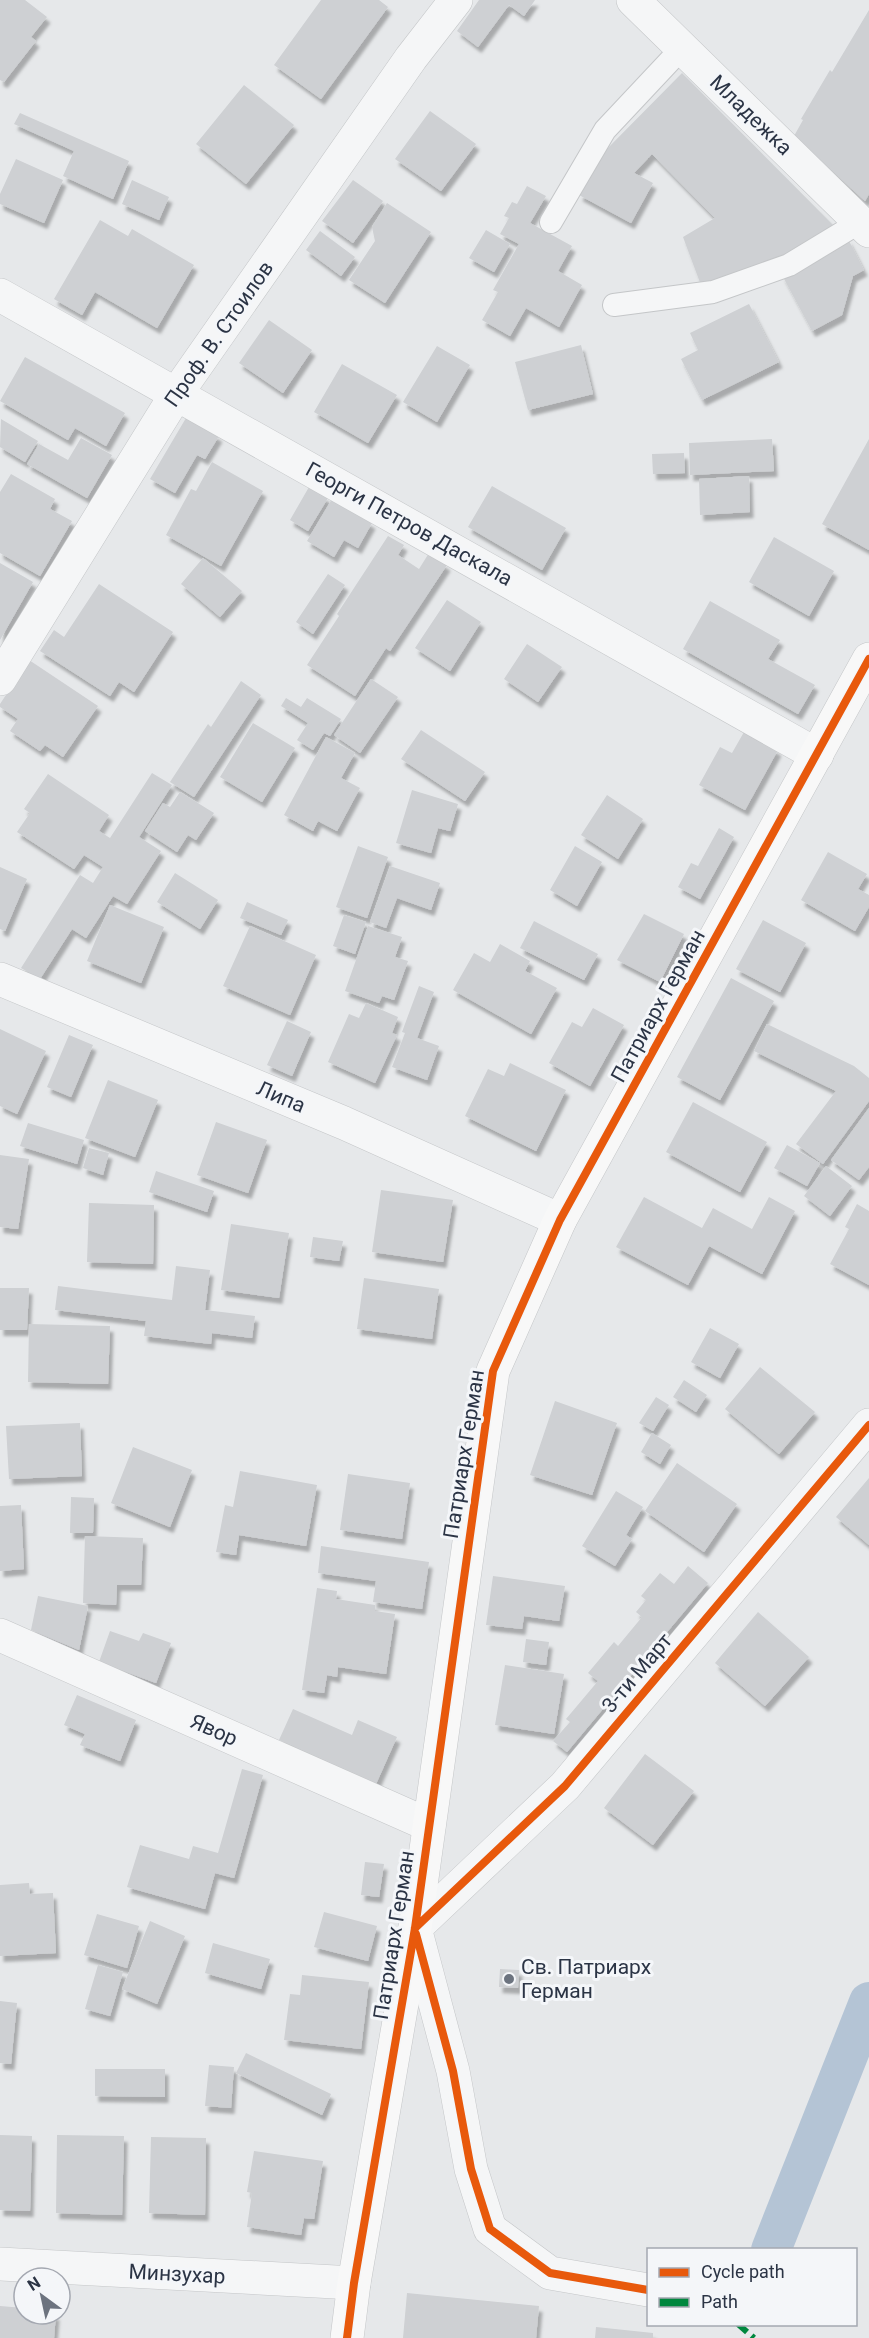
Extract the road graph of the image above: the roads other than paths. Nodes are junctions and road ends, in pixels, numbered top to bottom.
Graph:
1 (456, 0) edge
2 (633, 0) edge
3 (682, 48) junction
4 (551, 222) dead end
5 (864, 226) edge
6 (0, 295) edge
7 (614, 305) dead end
8 (177, 393) junction
9 (869, 659) edge
10 (0, 679) edge
11 (816, 755) junction
12 (0, 979) edge
13 (560, 1220) junction
14 (869, 1425) edge
15 (0, 1635) edge
16 (429, 1825) junction
17 (415, 1928) junction
18 (0, 2264) edge
19 (354, 2283) junction
20 (647, 2290) edge
21 (347, 2338) edge

1 - 8 street, Проф. В. Стоилов
2 - 3 street, Младежка
3 - 4 lane
3 - 5 street, Младежка
5 - 7 lane
6 - 8 street, Георги Петров Даскала
8 - 10 street, Проф. В. Стоилов
8 - 11 street, Георги Петров Даскала
9 - 11 street, Патриарх Герман
11 - 13 street, Патриарх Герман
12 - 13 street, Липа
13 - 16 street, Патриарх Герман
14 - 17 street, 3-ти Март
15 - 16 street, Явор
16 - 17 street, Патриарх Герман
17 - 19 street, Патриарх Герман
17 - 20 street
18 - 19 street, Минзухар
19 - 21 street, Патриарх Герман

